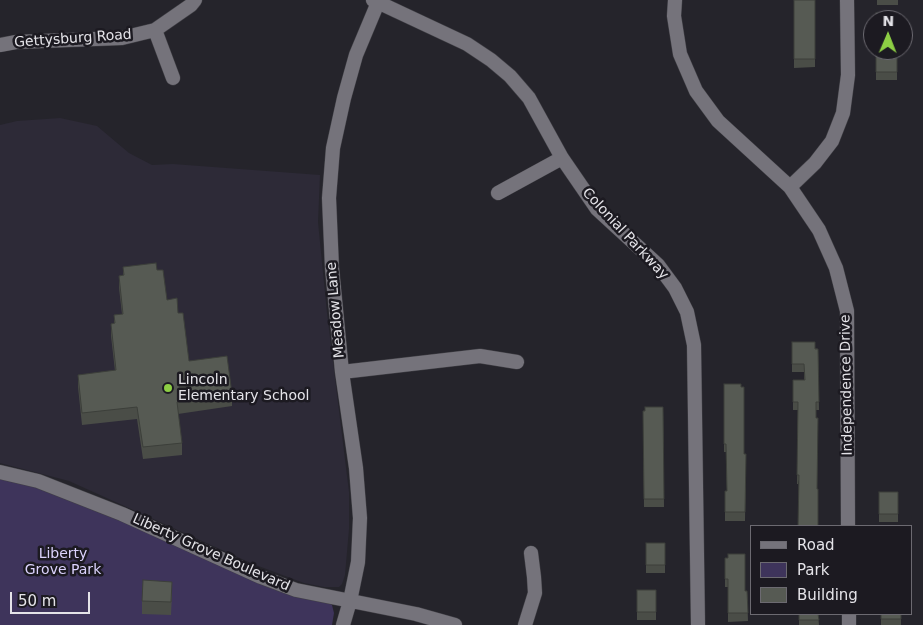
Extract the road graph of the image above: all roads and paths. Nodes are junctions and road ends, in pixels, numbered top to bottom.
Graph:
1 (195, 0) edge
2 (675, 0) edge
3 (847, 0) edge
4 (377, 1) edge
5 (156, 30) junction
6 (0, 45) edge
7 (173, 78) dead end
8 (562, 158) junction
9 (790, 187) junction
10 (498, 193) dead end
11 (517, 362) dead end
12 (342, 372) junction
13 (0, 472) edge
14 (848, 525) edge
15 (531, 553) dead end
16 (350, 601) junction
17 (343, 625) edge
18 (455, 625) edge
19 (525, 625) edge
20 (698, 625) edge

1 - 5 street, Gettysburg Road
2 - 9 street, Independence Drive
3 - 9 street
4 - 8 street, Colonial Parkway
4 - 12 street, Meadow Lane
5 - 6 street, Gettysburg Road
5 - 7 street
8 - 10 street
8 - 20 street, Colonial Parkway
9 - 14 street, Independence Drive
11 - 12 street
12 - 16 street, Meadow Lane
13 - 16 street, Liberty Grove Boulevard
15 - 19 street
16 - 17 street, Meadow Lane
16 - 18 street, Liberty Grove Boulevard

